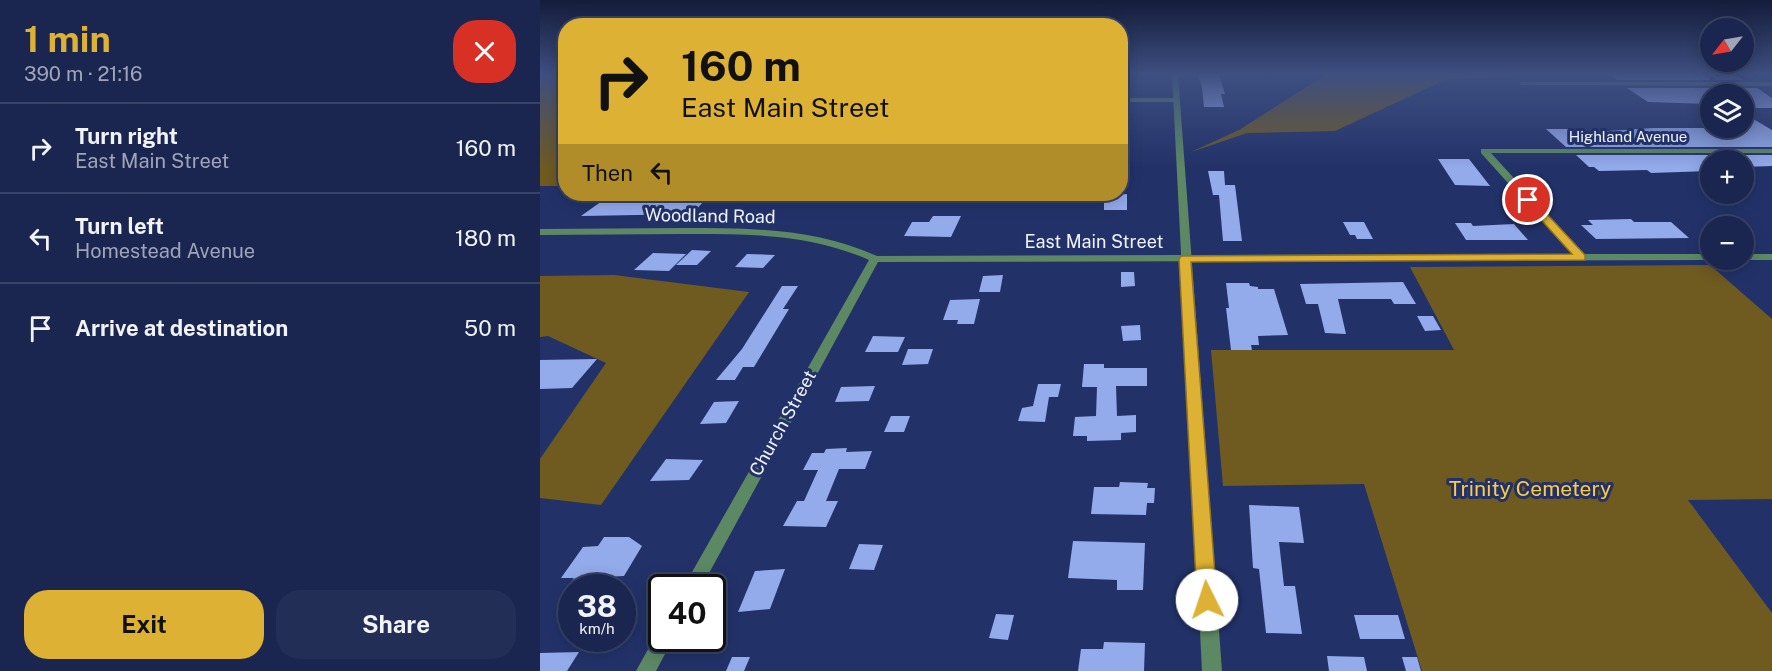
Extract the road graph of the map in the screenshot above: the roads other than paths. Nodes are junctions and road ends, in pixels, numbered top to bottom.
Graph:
1 (1177, 105) edge
2 (1772, 151) edge
3 (540, 232) edge
4 (1772, 256) edge
5 (1700, 257) edge
6 (1754, 257) edge
7 (1581, 258) junction
8 (875, 259) junction
9 (1185, 259) junction
10 (700, 574) edge
11 (657, 652) edge
12 (646, 671) edge
13 (1212, 671) edge

1 - 9 street
2 - 7 street, Highland Avenue
3 - 8 street, Woodland Road
4 - 6 street
5 - 7 street, East Main Street
7 - 9 street, East Main Street
8 - 9 street, East Main Street
8 - 10 street, Church Street
9 - 13 street
11 - 12 street

